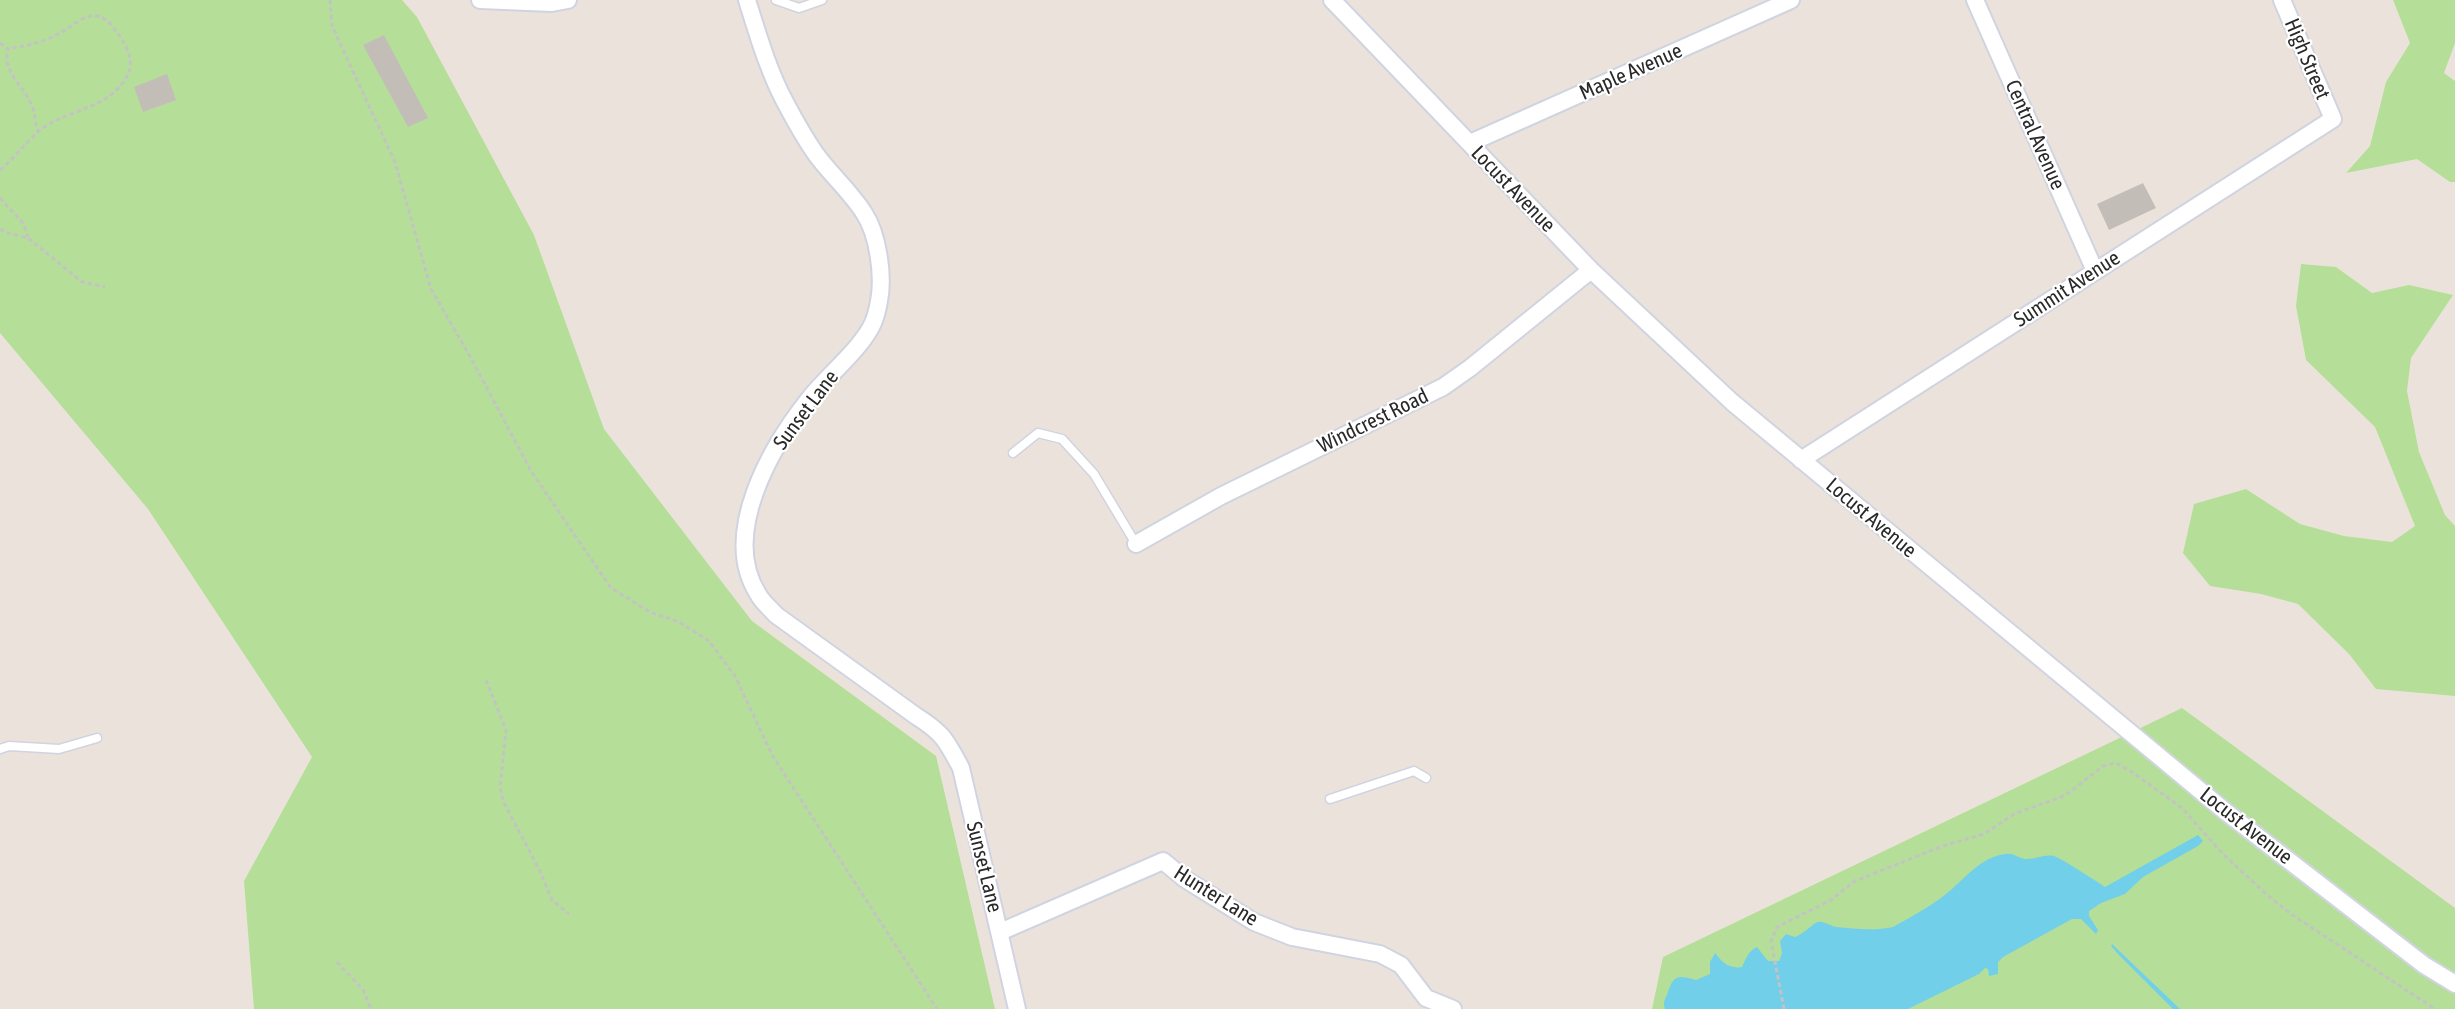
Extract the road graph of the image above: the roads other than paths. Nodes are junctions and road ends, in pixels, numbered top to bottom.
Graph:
1 (480, 0) edge
2 (568, 0) edge
3 (747, 0) edge
4 (776, 0) edge
5 (822, 0) edge
6 (1332, 0) edge
7 (1791, 0) edge
8 (1975, 0) edge
9 (2282, 0) edge
10 (2333, 118) joint
11 (1470, 143) junction
12 (1591, 270) junction
13 (2095, 271) junction
14 (1013, 453) dead end
15 (1801, 460) junction
16 (1136, 544) joint
17 (97, 738) dead end
18 (0, 749) edge
19 (1426, 778) dead end
20 (1330, 799) dead end
21 (1000, 932) junction
22 (2455, 984) edge
23 (1422, 1003) edge
24 (1017, 1009) edge
25 (1453, 1009) edge

1 - 2 street
3 - 21 street, Sunset Lane
4 - 5 lane
6 - 11 street, Locust Avenue
7 - 11 street, Maple Avenue
8 - 13 street, Central Avenue
9 - 10 street, High Street
10 - 13 street, Summit Avenue
11 - 12 street, Locust Avenue
12 - 15 street, Locust Avenue
12 - 16 street, Windcrest Road
13 - 15 street, Summit Avenue
14 - 16 lane
15 - 22 street, Locust Avenue
17 - 18 lane
19 - 20 lane
21 - 23 street, Hunter Lane
21 - 24 street, Sunset Lane
23 - 25 street, Hunter Lane

